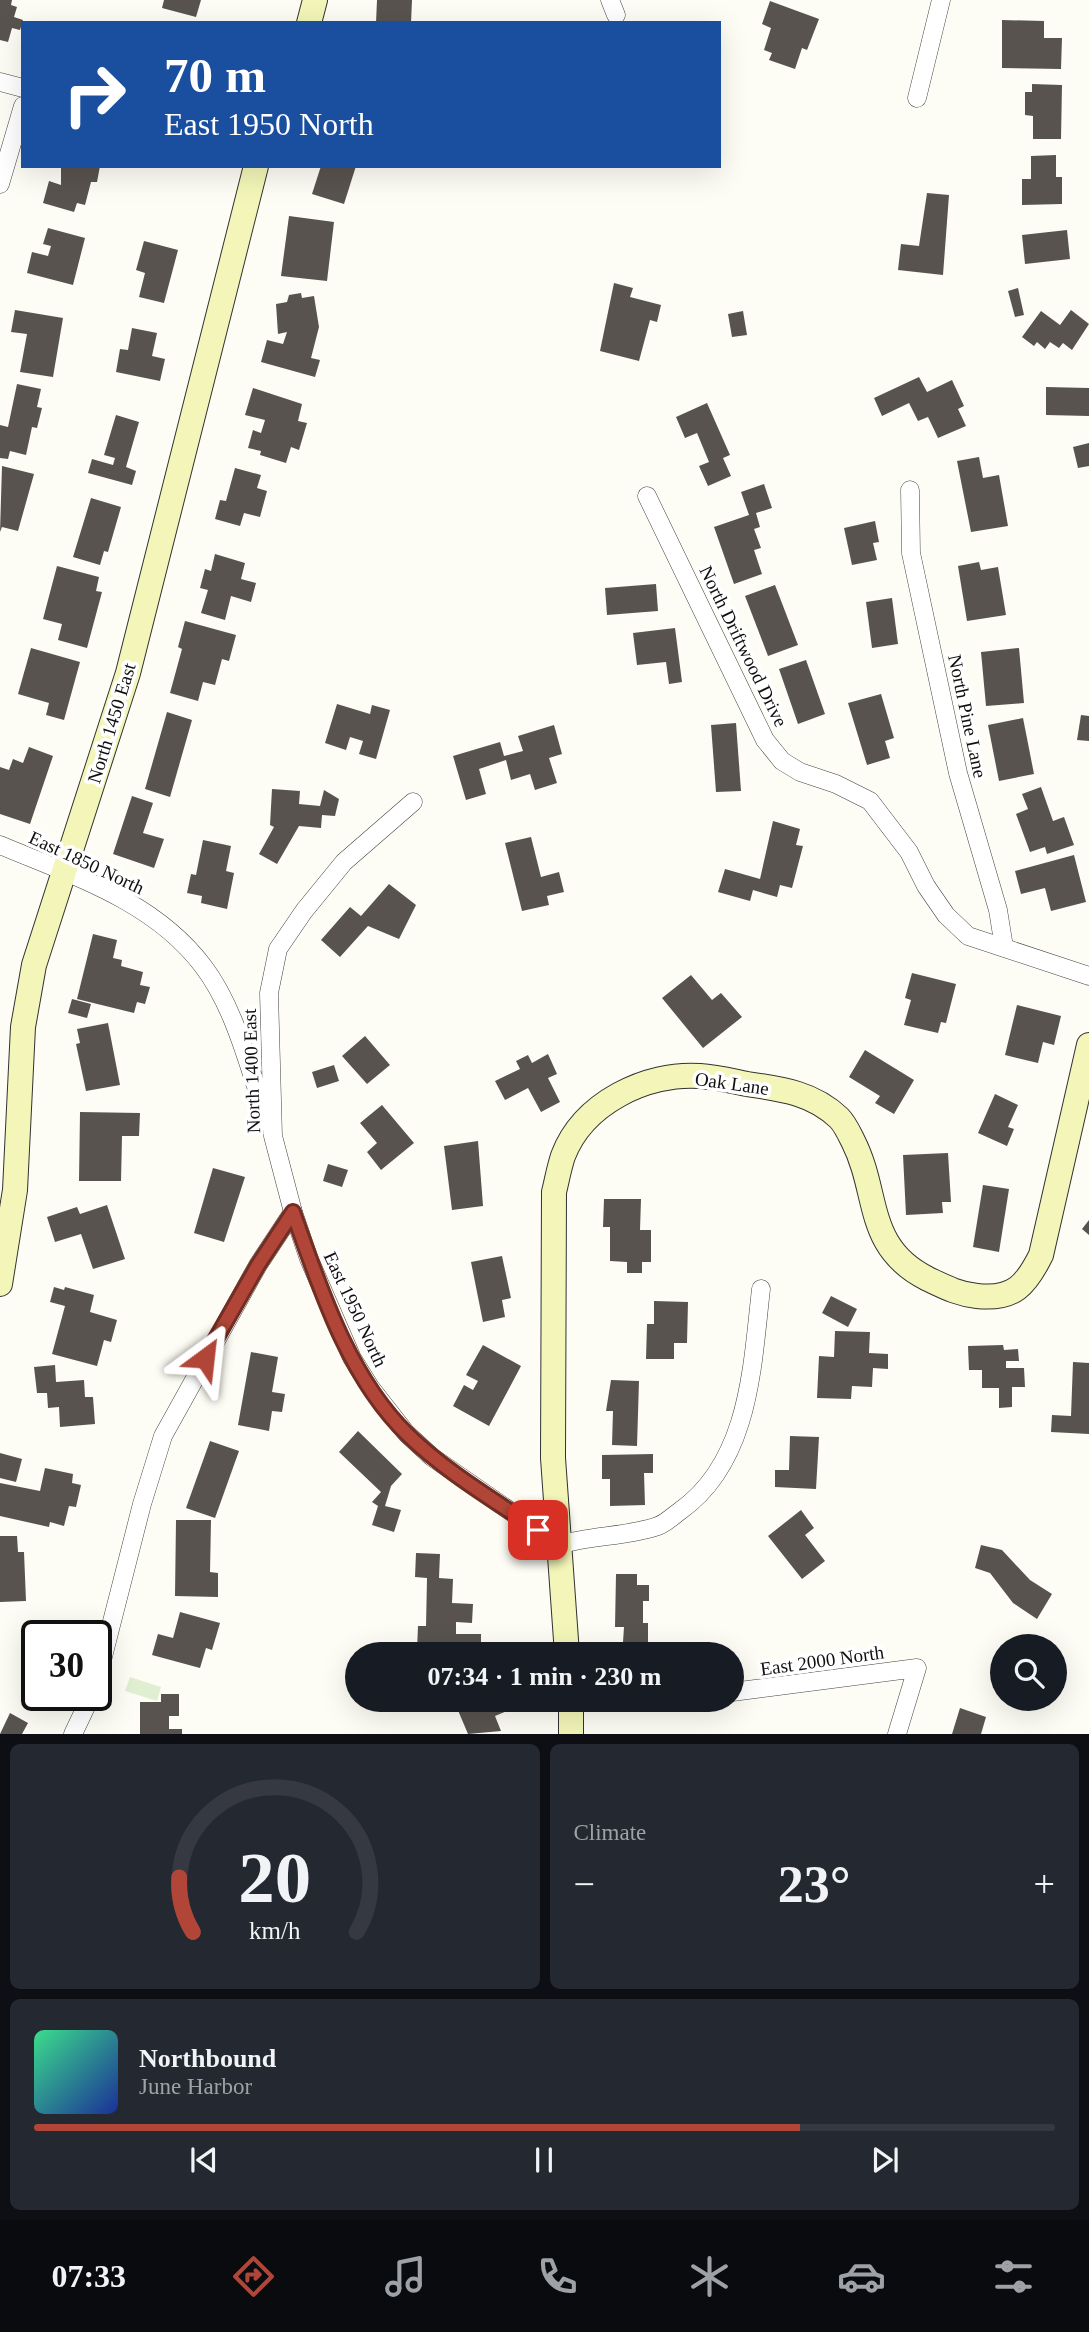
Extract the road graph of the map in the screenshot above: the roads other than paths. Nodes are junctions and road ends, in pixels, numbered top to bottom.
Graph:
1 (315, 0) edge
2 (941, 0) edge
3 (310, 21) edge
4 (0, 82) edge
5 (21, 87) edge
6 (917, 98) dead end
7 (21, 113) edge
8 (255, 168) edge
9 (0, 184) edge
10 (910, 490) dead end
11 (647, 496) dead end
12 (413, 802) dead end
13 (0, 845) edge
14 (64, 872) junction
15 (1004, 947) junction
16 (1089, 976) edge
17 (1089, 1045) edge
18 (273, 1136) junction
19 (293, 1212) junction
20 (0, 1284) edge
21 (761, 1289) dead end
22 (559, 1545) junction
23 (112, 1621) edge
24 (566, 1642) edge
25 (744, 1690) edge
26 (84, 1711) edge
27 (571, 1712) edge
28 (73, 1734) edge
29 (571, 1734) edge
30 (897, 1734) edge

1 - 3 street
2 - 6 street
4 - 5 street
7 - 9 street
8 - 14 street, North 1450 East
10 - 15 street, North Pine Lane
11 - 15 street, North Driftwood Drive
12 - 18 street, North 1400 East
13 - 14 street, East 1850 North
14 - 18 street, East 1850 North
14 - 20 street, North 1450 East
15 - 16 street, North Driftwood Drive
17 - 22 street, Oak Lane
18 - 19 street, North 1400 East
19 - 22 street, East 1950 North
19 - 23 street
21 - 22 street
22 - 24 street, Oak Lane
25 - 30 street, East 2000 North
26 - 28 street
27 - 29 street

